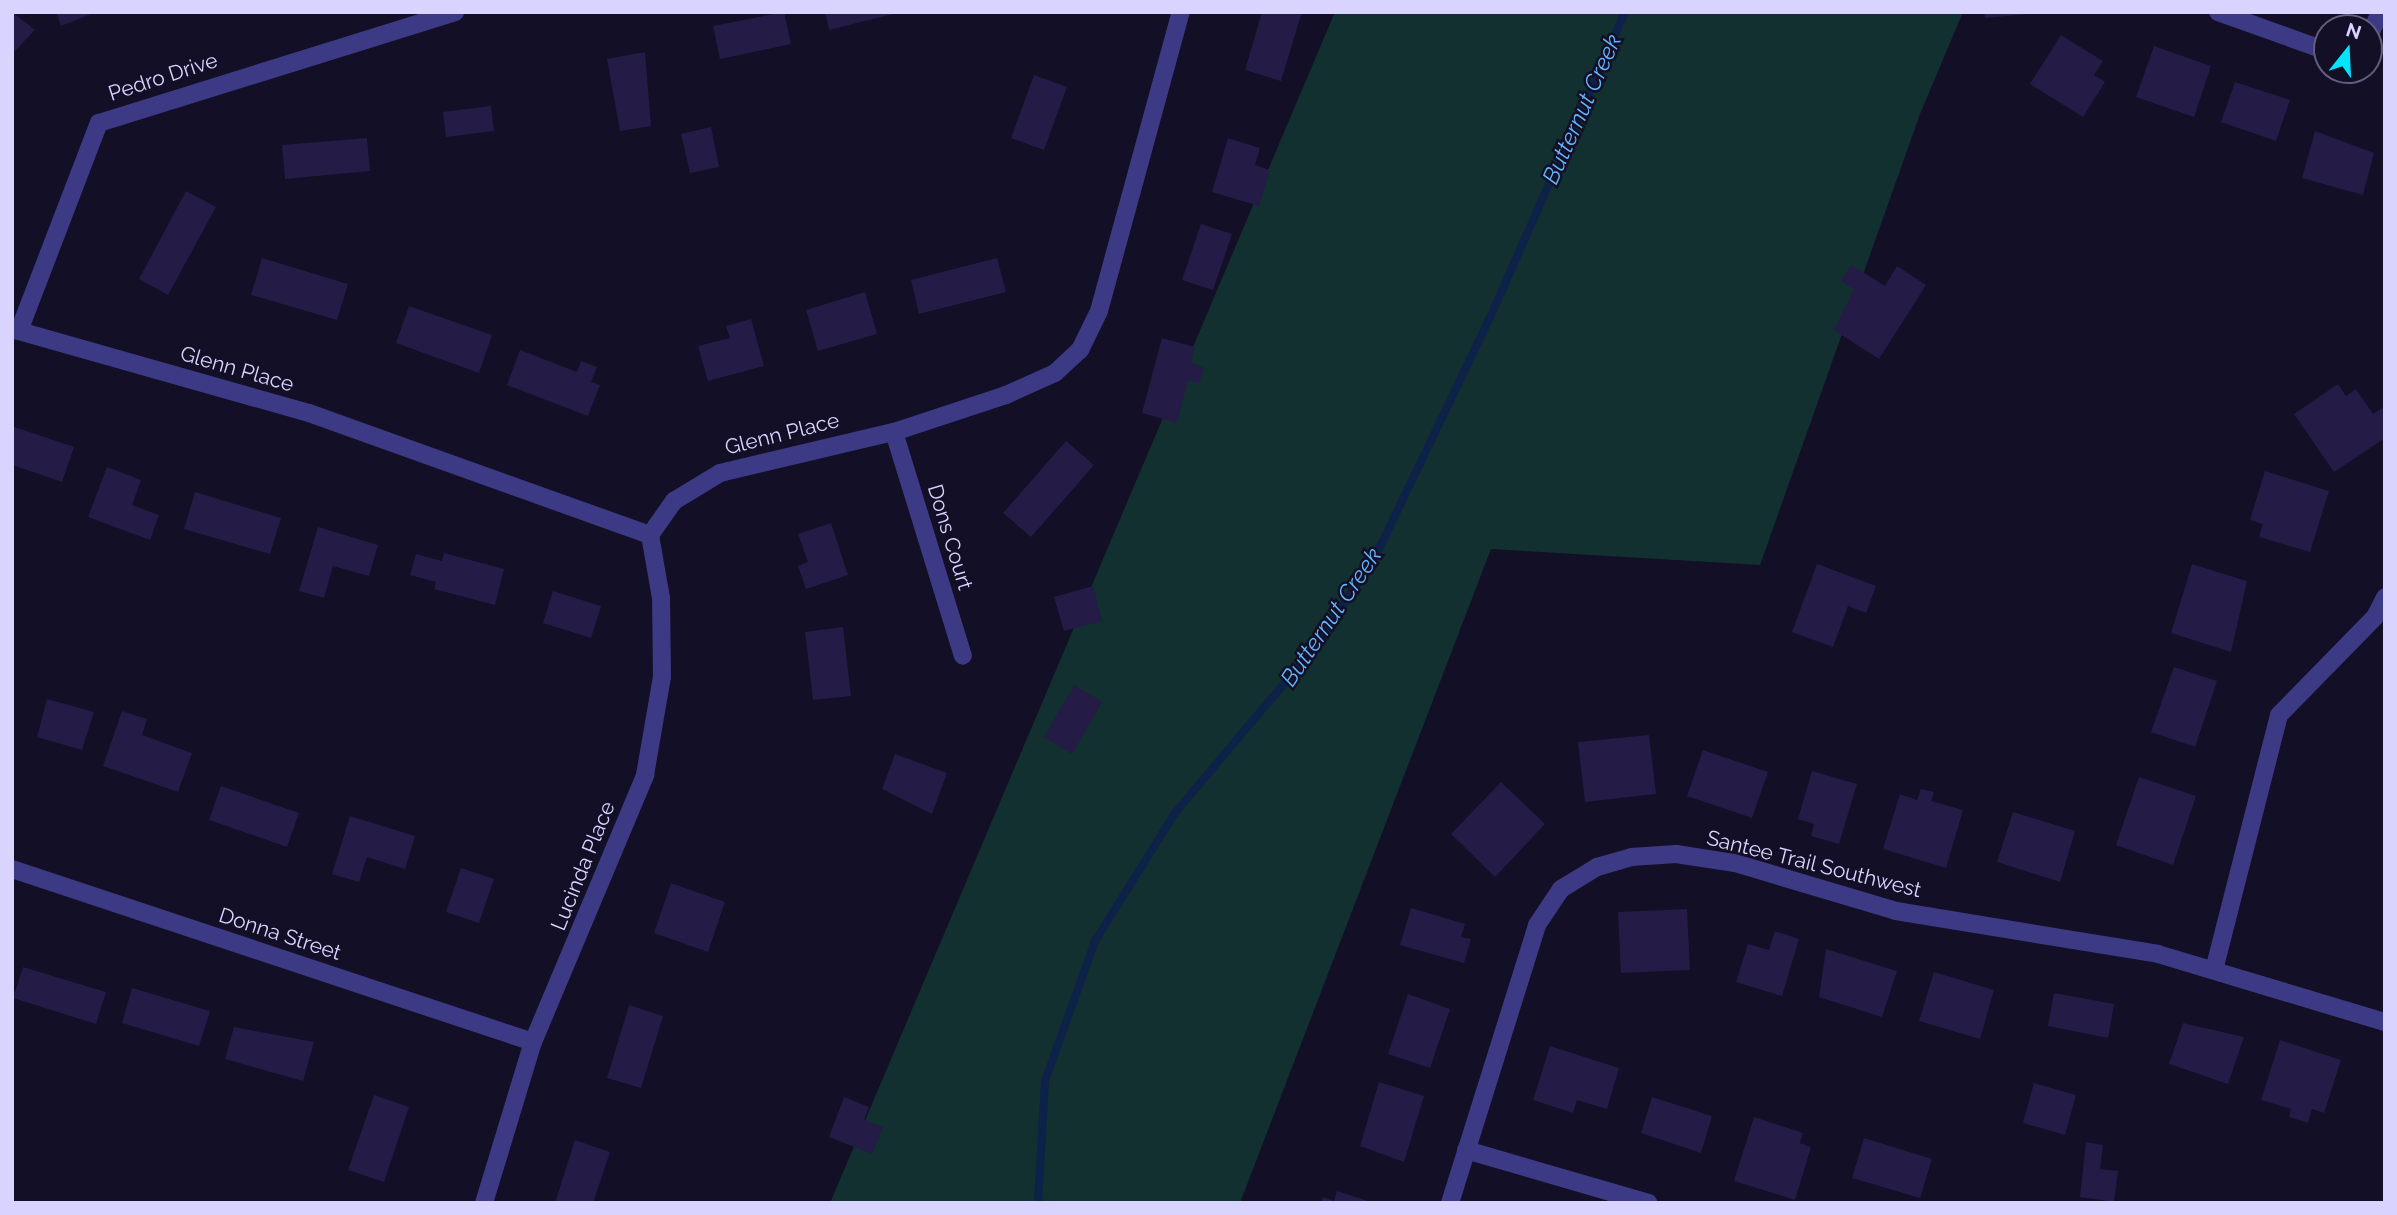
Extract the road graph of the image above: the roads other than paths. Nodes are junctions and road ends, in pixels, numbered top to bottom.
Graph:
1 (455, 12) edge
2 (1181, 12) edge
3 (2218, 12) edge
4 (2313, 46) edge
5 (16, 330) edge
6 (894, 432) junction
7 (650, 535) junction
8 (2385, 597) edge
9 (962, 656) dead end
10 (12, 869) edge
11 (2214, 970) junction
12 (2385, 1022) edge
13 (533, 1042) junction
14 (1466, 1150) junction
15 (484, 1203) edge
16 (1450, 1203) edge
17 (1648, 1203) edge

1 - 5 street, Pedro Drive
2 - 6 street, Glenn Place
3 - 4 street
5 - 7 street, Glenn Place
6 - 7 street, Glenn Place
6 - 9 street, Dons Court
7 - 13 street, Lucinda Place
8 - 11 street
10 - 13 street, Donna Street
11 - 12 street, Santee Trail Southwest
11 - 14 street, Santee Trail Southwest
13 - 15 street, Lucinda Place
14 - 16 street, Santee Trail Southwest
14 - 17 street

